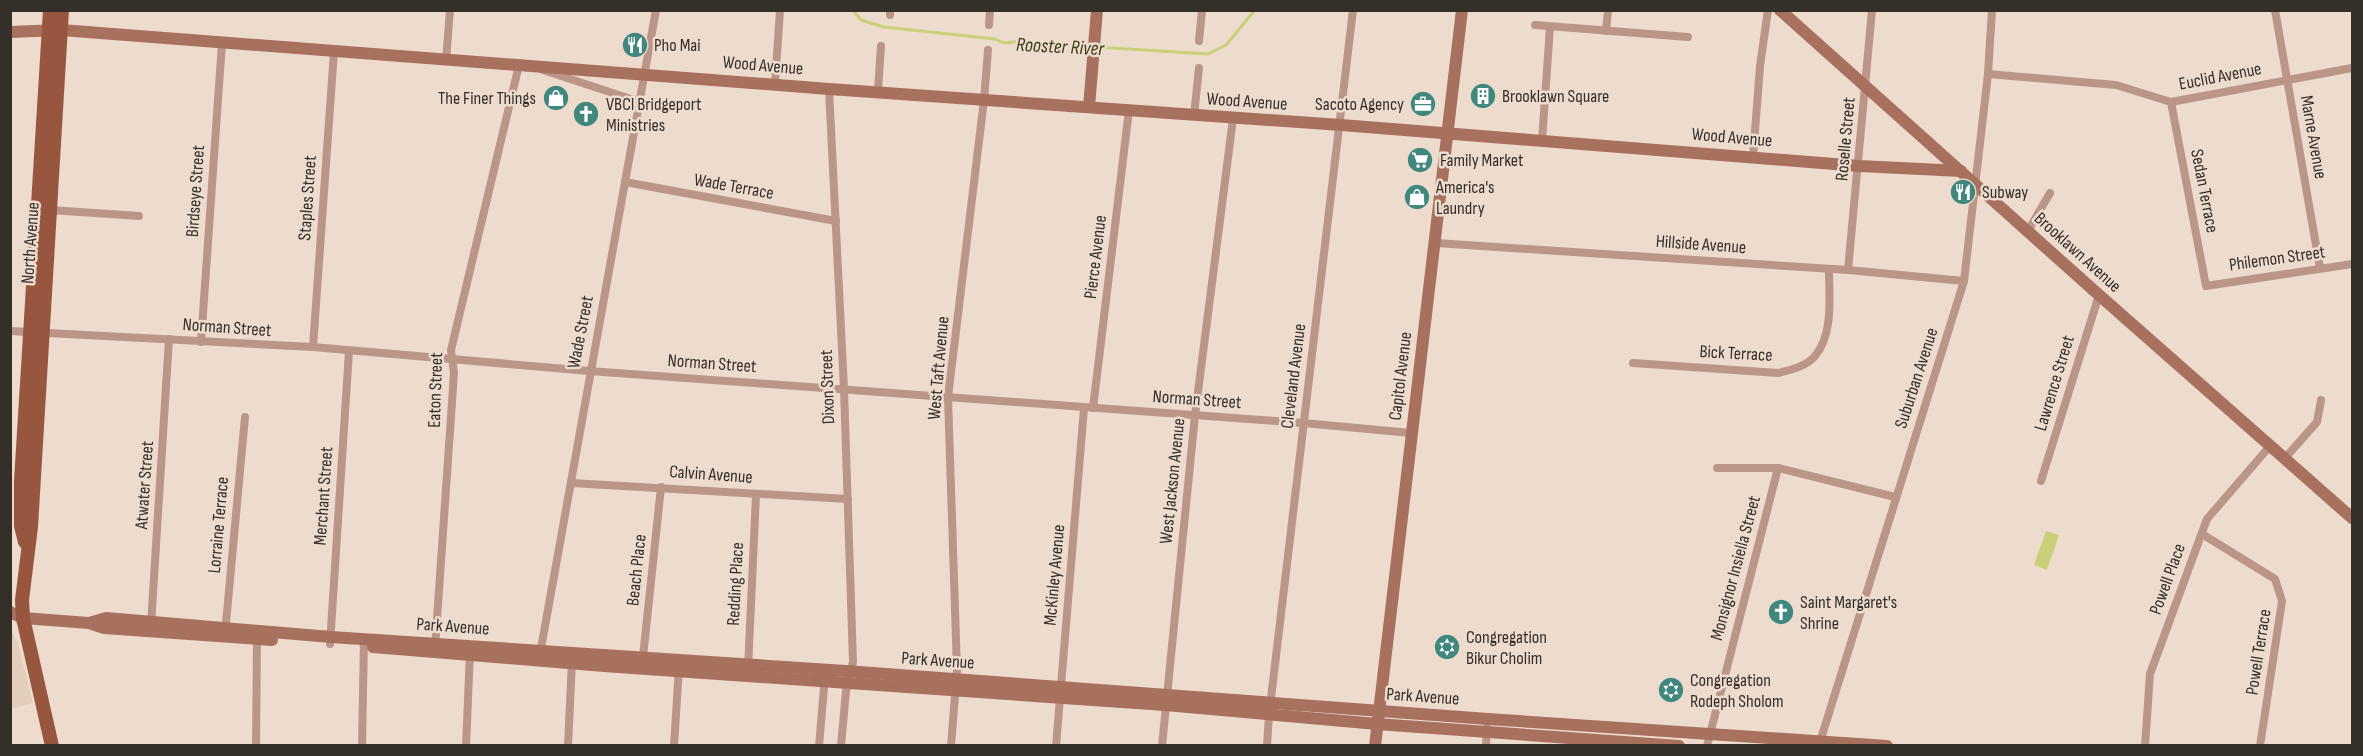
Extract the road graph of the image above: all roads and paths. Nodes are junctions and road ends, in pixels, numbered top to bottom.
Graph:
1 (51, 10) edge
2 (62, 10) edge
3 (450, 10) edge
4 (656, 10) edge
5 (780, 10) edge
6 (990, 10) edge
7 (1097, 10) edge
8 (1202, 10) edge
9 (1353, 10) edge
10 (1462, 10) edge
11 (1608, 10) edge
12 (1768, 10) edge
13 (1780, 10) edge
14 (1872, 10) edge
15 (1992, 10) edge
16 (2276, 10) edge
17 (989, 25) dead end
18 (1535, 25) dead end
19 (1550, 27) junction
20 (55, 30) junction
21 (1606, 31) junction
22 (10, 32) edge
23 (1688, 37) dead end
24 (1199, 40) dead end
25 (222, 43) junction
26 (881, 46) dead end
27 (988, 50) dead end
28 (334, 51) junction
29 (446, 60) junction
30 (525, 65) junction
31 (1199, 68) dead end
32 (2352, 68) edge
33 (645, 74) junction
34 (1988, 74) junction
35 (2288, 80) junction
36 (775, 84) junction
37 (1866, 86) junction
38 (829, 89) junction
39 (878, 91) junction
40 (984, 100) junction
41 (640, 102) junction
42 (2171, 102) junction
43 (1089, 107) junction
44 (1129, 110) junction
45 (1194, 116) junction
46 (1233, 118) junction
47 (1341, 125) junction
48 (1447, 134) junction
49 (1542, 140) junction
50 (1753, 157) junction
51 (1859, 166) junction
52 (1961, 171) junction
53 (625, 182) junction
54 (1976, 183) junction
55 (2050, 193) dead end
56 (50, 210) junction
57 (139, 216) dead end
58 (836, 221) junction
59 (2028, 231) junction
60 (1436, 243) junction
61 (2352, 264) edge
62 (2320, 268) junction
63 (1829, 269) junction
64 (1848, 270) junction
65 (1964, 280) junction
66 (2206, 286) joint
67 (2098, 296) junction
68 (10, 332) edge
69 (37, 332) junction
70 (170, 339) junction
71 (201, 342) junction
72 (313, 347) junction
73 (349, 351) junction
74 (452, 359) junction
75 (1633, 363) dead end
76 (589, 371) junction
77 (844, 389) junction
78 (948, 397) junction
79 (2321, 400) dead end
80 (1089, 408) junction
81 (1195, 415) junction
82 (245, 417) dead end
83 (1303, 423) junction
84 (1411, 433) junction
85 (2270, 446) junction
86 (2285, 458) junction
87 (1717, 468) dead end
88 (1778, 468) junction
89 (22, 481) edge
90 (2041, 481) dead end
91 (571, 483) junction
92 (661, 487) junction
93 (756, 495) junction
94 (1895, 497) junction
95 (848, 499) junction
96 (2352, 518) edge
97 (2202, 534) junction
98 (15, 618) edge
99 (151, 627) junction
100 (225, 633) junction
101 (257, 635) junction
102 (330, 640) junction
103 (364, 643) junction
104 (435, 647) junction
105 (470, 650) junction
106 (540, 655) junction
107 (643, 657) junction
108 (572, 658) junction
109 (680, 665) junction
110 (748, 670) junction
111 (825, 676) junction
112 (849, 677) junction
113 (956, 685) junction
114 (1060, 692) junction
115 (1165, 700) junction
116 (1271, 701) junction
117 (1378, 710) junction
118 (1269, 715) junction
119 (1377, 724) junction
120 (1487, 725) junction
121 (1709, 733) junction
122 (1590, 737) edge
123 (1785, 742) edge
124 (1819, 743) edge
125 (52, 746) edge
126 (256, 746) edge
127 (362, 746) edge
128 (466, 746) edge
129 (568, 746) edge
130 (674, 746) edge
131 (819, 746) edge
132 (841, 746) edge
133 (951, 746) edge
134 (1056, 746) edge
135 (1162, 746) edge
136 (1267, 746) edge
137 (1375, 746) edge
138 (1486, 746) edge
139 (1679, 746) edge
140 (1707, 746) edge
141 (1887, 746) edge
142 (2145, 746) edge
143 (2260, 746) edge

1 - 20 main road, North Avenue
2 - 20 main road, North Avenue
3 - 29 street
4 - 33 street, Wade Street
5 - 36 street
6 - 17 street
7 - 43 main road
8 - 24 street
9 - 47 street, Cleveland Avenue
10 - 48 main road, Capitol Avenue
11 - 21 street
12 - 50 street
13 - 37 main road, Brooklawn Avenue
14 - 37 street, Roselle Street
15 - 34 street, Suburban Avenue
16 - 35 street, Marne Avenue
18 - 19 street
19 - 21 street
19 - 49 street
20 - 22 main road, Wood Avenue
20 - 25 main road, Wood Avenue
20 - 56 main road, North Avenue
20 - 69 main road, North Avenue
21 - 23 street
25 - 28 main road, Wood Avenue
25 - 71 street, Birdseye Street
26 - 39 street
27 - 40 street, West Taft Avenue
28 - 29 main road, Wood Avenue
28 - 72 street, Staples Street
29 - 30 main road, Wood Avenue
30 - 33 main road, Wood Avenue
30 - 41 street, Wood Avenue
30 - 74 street, Eaton Street
31 - 45 street
32 - 35 street, Euclid Avenue
33 - 36 main road, Wood Avenue
33 - 41 street, Wade Street
34 - 42 street, Euclid Avenue
34 - 54 street, Suburban Avenue
35 - 42 street, Euclid Avenue
35 - 62 street, Marne Avenue
36 - 38 main road, Wood Avenue
37 - 51 street, Roselle Street
37 - 52 main road, Brooklawn Avenue
38 - 39 main road, Wood Avenue
38 - 58 street, Dixon Street
39 - 40 main road, Wood Avenue
40 - 43 main road, Wood Avenue
40 - 78 street, West Taft Avenue
41 - 53 street, Wade Street
42 - 66 street, Sedan Terrace
43 - 44 main road, Wood Avenue
44 - 45 main road, Wood Avenue
44 - 80 street, Pierce Avenue
45 - 46 main road, Wood Avenue
46 - 47 main road, Wood Avenue
46 - 81 street, West Jackson Avenue
47 - 48 main road, Wood Avenue
47 - 83 street, Cleveland Avenue
48 - 49 main road, Wood Avenue
48 - 60 main road, Capitol Avenue
49 - 50 main road, Wood Avenue
50 - 51 main road, Wood Avenue
51 - 52 main road, Wood Avenue
51 - 64 street, Roselle Street
52 - 54 main road, Brooklawn Avenue
53 - 58 street, Wade Terrace
53 - 76 street, Wade Street
54 - 59 main road, Brooklawn Avenue
54 - 65 street, Suburban Avenue
55 - 59 street
56 - 57 street
56 - 69 main road, North Avenue
58 - 77 street, Dixon Street
59 - 67 main road, Brooklawn Avenue
60 - 63 street, Hillside Avenue
60 - 84 main road, Capitol Avenue
61 - 62 street, Philemon Street
62 - 66 street, Philemon Street
63 - 64 street, Hillside Avenue
63 - 75 street, Bick Terrace
64 - 65 street, Hillside Avenue
65 - 94 street, Suburban Avenue
67 - 85 main road, Brooklawn Avenue
67 - 90 street, Lawrence Street
68 - 69 street, Norman Street
69 - 70 street, Norman Street
69 - 89 main road, North Avenue
70 - 71 street, Norman Street
70 - 99 street, Atwater Street
71 - 72 street, Norman Street
72 - 73 street, Norman Street
73 - 74 street, Norman Street
73 - 102 street, Merchant Street
74 - 76 street, Norman Street
74 - 104 street, Eaton Street
76 - 77 street, Norman Street
76 - 91 street, Wade Street
77 - 78 street, Norman Street
77 - 95 street, Dixon Street
78 - 80 street, Norman Street
78 - 113 street, West Taft Avenue
79 - 86 street
80 - 81 street, Norman Street
80 - 114 street, McKinley Avenue
81 - 83 street, Norman Street
81 - 115 street, West Jackson Avenue
82 - 100 street, Lorraine Terrace
83 - 84 street, Norman Street
83 - 116 street, Cleveland Avenue
84 - 117 main road, Capitol Avenue
85 - 86 main road, Brooklawn Avenue
85 - 97 street, Powell Place
86 - 96 main road, Brooklawn Avenue
87 - 88 street
88 - 94 street
88 - 121 street, Monsignor Insiella Street
89 - 98 main road, North Avenue
91 - 92 street, Calvin Avenue
91 - 106 street, Wade Street
92 - 93 street, Calvin Avenue
92 - 107 street, Beach Place
93 - 95 street, Calvin Avenue
93 - 110 street, Redding Place
94 - 124 street, Suburban Avenue
95 - 112 street, Dixon Street
97 - 142 street, Powell Place
97 - 143 street, Powell Terrace
98 - 99 main road, Park Avenue
98 - 125 main road, North Avenue
99 - 100 main road, Park Avenue
100 - 101 main road, Park Avenue
101 - 102 main road, Park Avenue
101 - 126 street
102 - 103 main road, Park Avenue
103 - 104 main road, Park Avenue
103 - 127 street
104 - 105 main road, Park Avenue
105 - 106 main road, Park Avenue
105 - 128 street
106 - 108 main road, Park Avenue
107 - 108 main road, Park Avenue
107 - 109 main road, Park Avenue
108 - 109 main road, Park Avenue
108 - 129 street
109 - 110 main road, Park Avenue
109 - 130 street
110 - 111 main road, Park Avenue
111 - 112 main road, Park Avenue
111 - 131 street
112 - 113 main road, Park Avenue
112 - 132 street, Dixon Street
113 - 114 main road, Park Avenue
113 - 133 street, West Taft Avenue
114 - 115 main road, Park Avenue
114 - 134 street, McKinley Avenue
115 - 116 main road, Park Avenue
115 - 118 main road, Park Avenue
115 - 135 street, West Jackson Avenue
116 - 117 main road, Park Avenue
116 - 118 street, Cleveland Avenue
117 - 119 main road, Capitol Avenue
117 - 120 main road, Park Avenue
118 - 119 main road, Park Avenue
118 - 136 street, Cleveland Avenue
119 - 120 main road, Park Avenue
119 - 137 main road, Capitol Avenue
120 - 122 main road, Park Avenue
120 - 138 street
121 - 122 main road, Park Avenue
121 - 123 main road, Park Avenue
121 - 140 street, Monsignor Insiella Street
122 - 139 main road, Park Avenue
123 - 124 main road, Park Avenue
124 - 141 main road, Park Avenue

